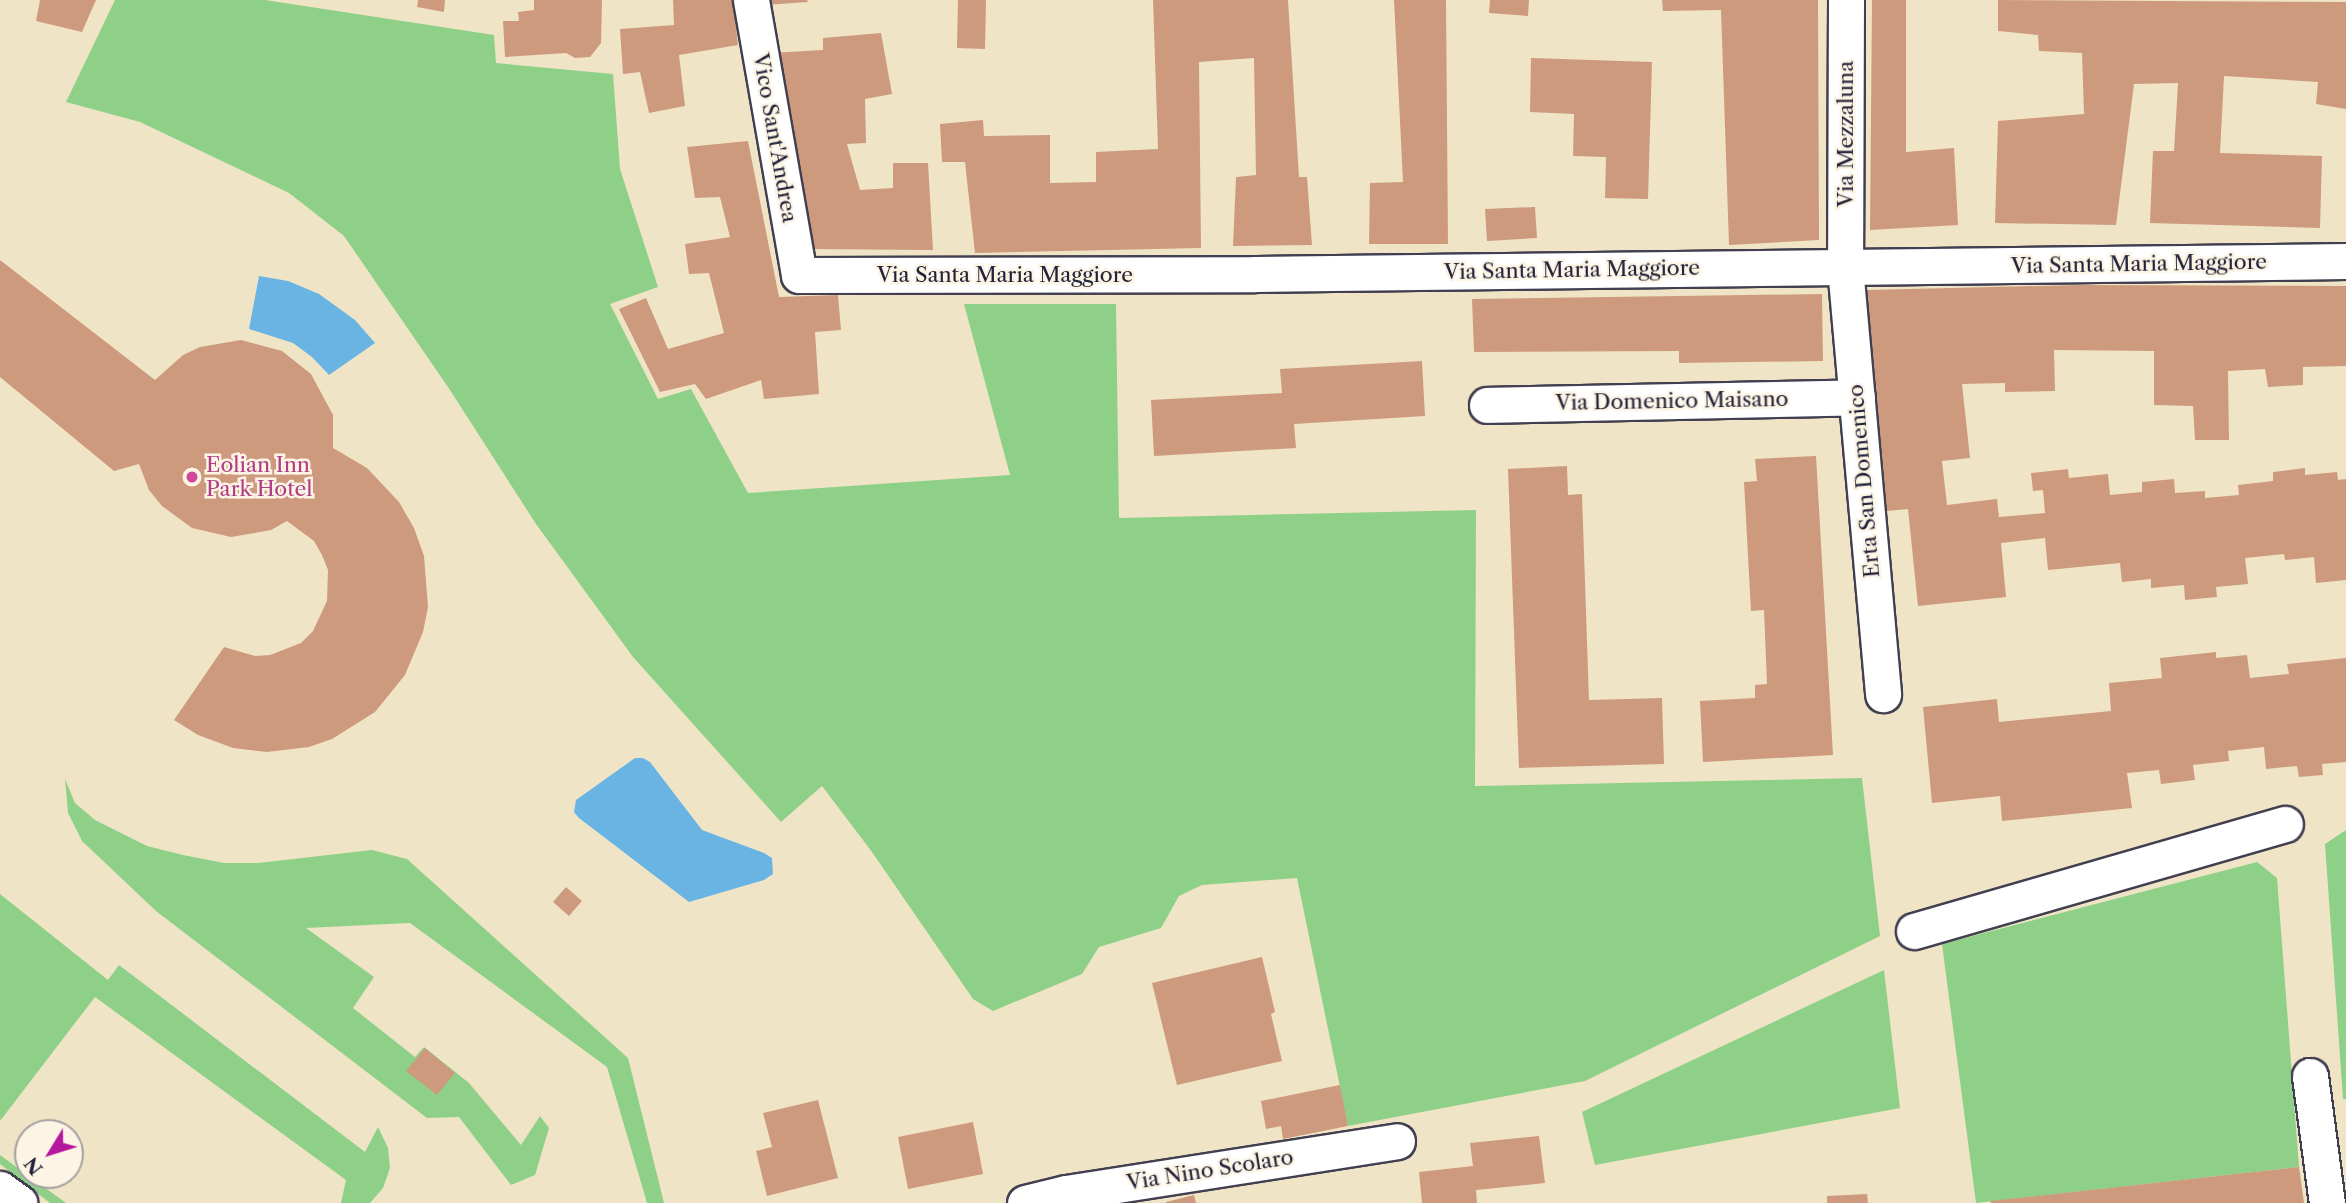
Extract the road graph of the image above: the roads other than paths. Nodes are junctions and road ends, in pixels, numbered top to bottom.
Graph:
1 (751, 0) edge
2 (1846, 0) edge
3 (2346, 261) edge
4 (1845, 267) junction
5 (799, 275) joint
6 (1857, 397) junction
7 (1487, 405) dead end
8 (1883, 694) dead end
9 (2285, 824) dead end
10 (1914, 931) dead end
11 (2310, 1076) dead end
12 (1396, 1141) dead end
13 (0, 1189) edge
14 (19, 1203) edge
15 (1025, 1203) edge
16 (2327, 1203) edge

1 - 5 street, Vico Sant'Andrea
2 - 4 street, Via Mezzaluna
3 - 4 street, Via Santa Maria Maggiore
4 - 5 street, Via Santa Maria Maggiore
4 - 6 street, Erta San Domenico
6 - 7 street, Via Domenico Maisano
6 - 8 street, Erta San Domenico
9 - 10 street
11 - 16 street
12 - 15 street, Via Nino Scolaro
13 - 14 street

